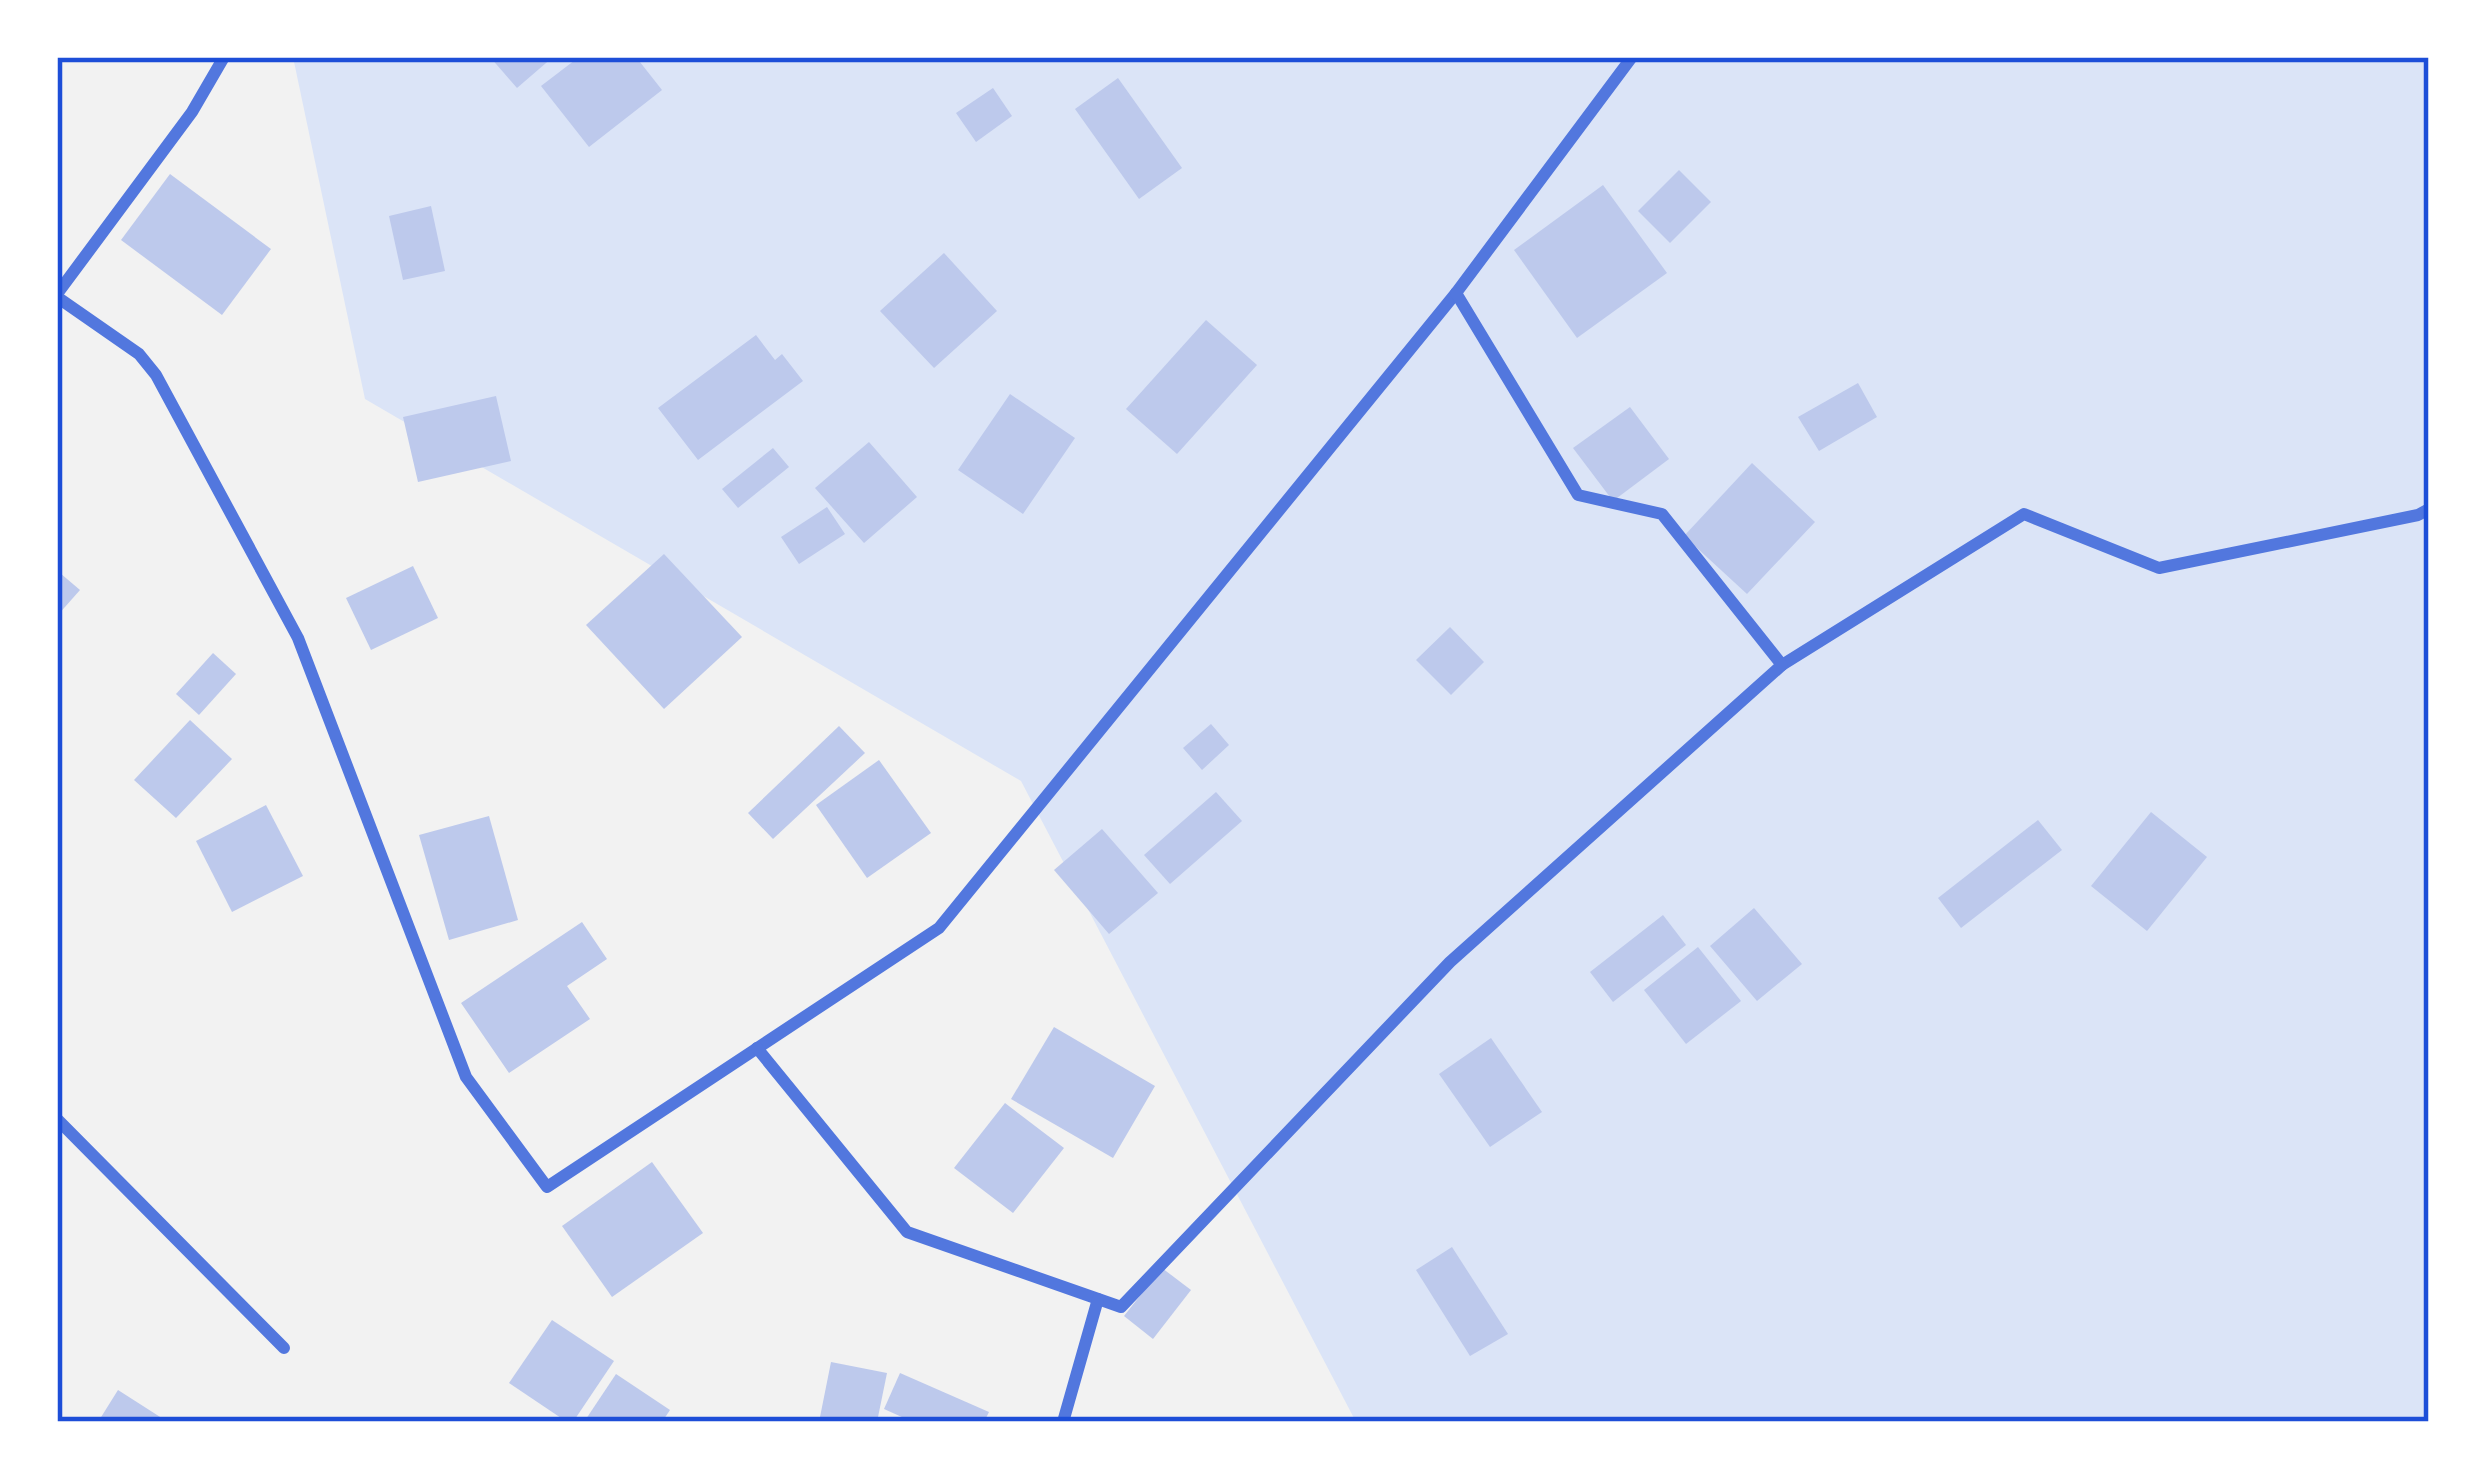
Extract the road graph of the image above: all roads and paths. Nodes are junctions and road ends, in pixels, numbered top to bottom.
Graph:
1 (224, 57) edge
2 (1632, 57) edge
3 (1456, 293) junction
4 (57, 295) edge
5 (2429, 509) edge
6 (1782, 665) junction
7 (757, 1048) junction
8 (57, 1119) edge
9 (1098, 1298) junction
10 (284, 1348) dead end
11 (1063, 1422) edge

1 - 4 street
2 - 3 street
3 - 6 street
3 - 7 street
4 - 7 street
5 - 6 street
6 - 9 street
7 - 9 street
8 - 10 street
9 - 11 street

